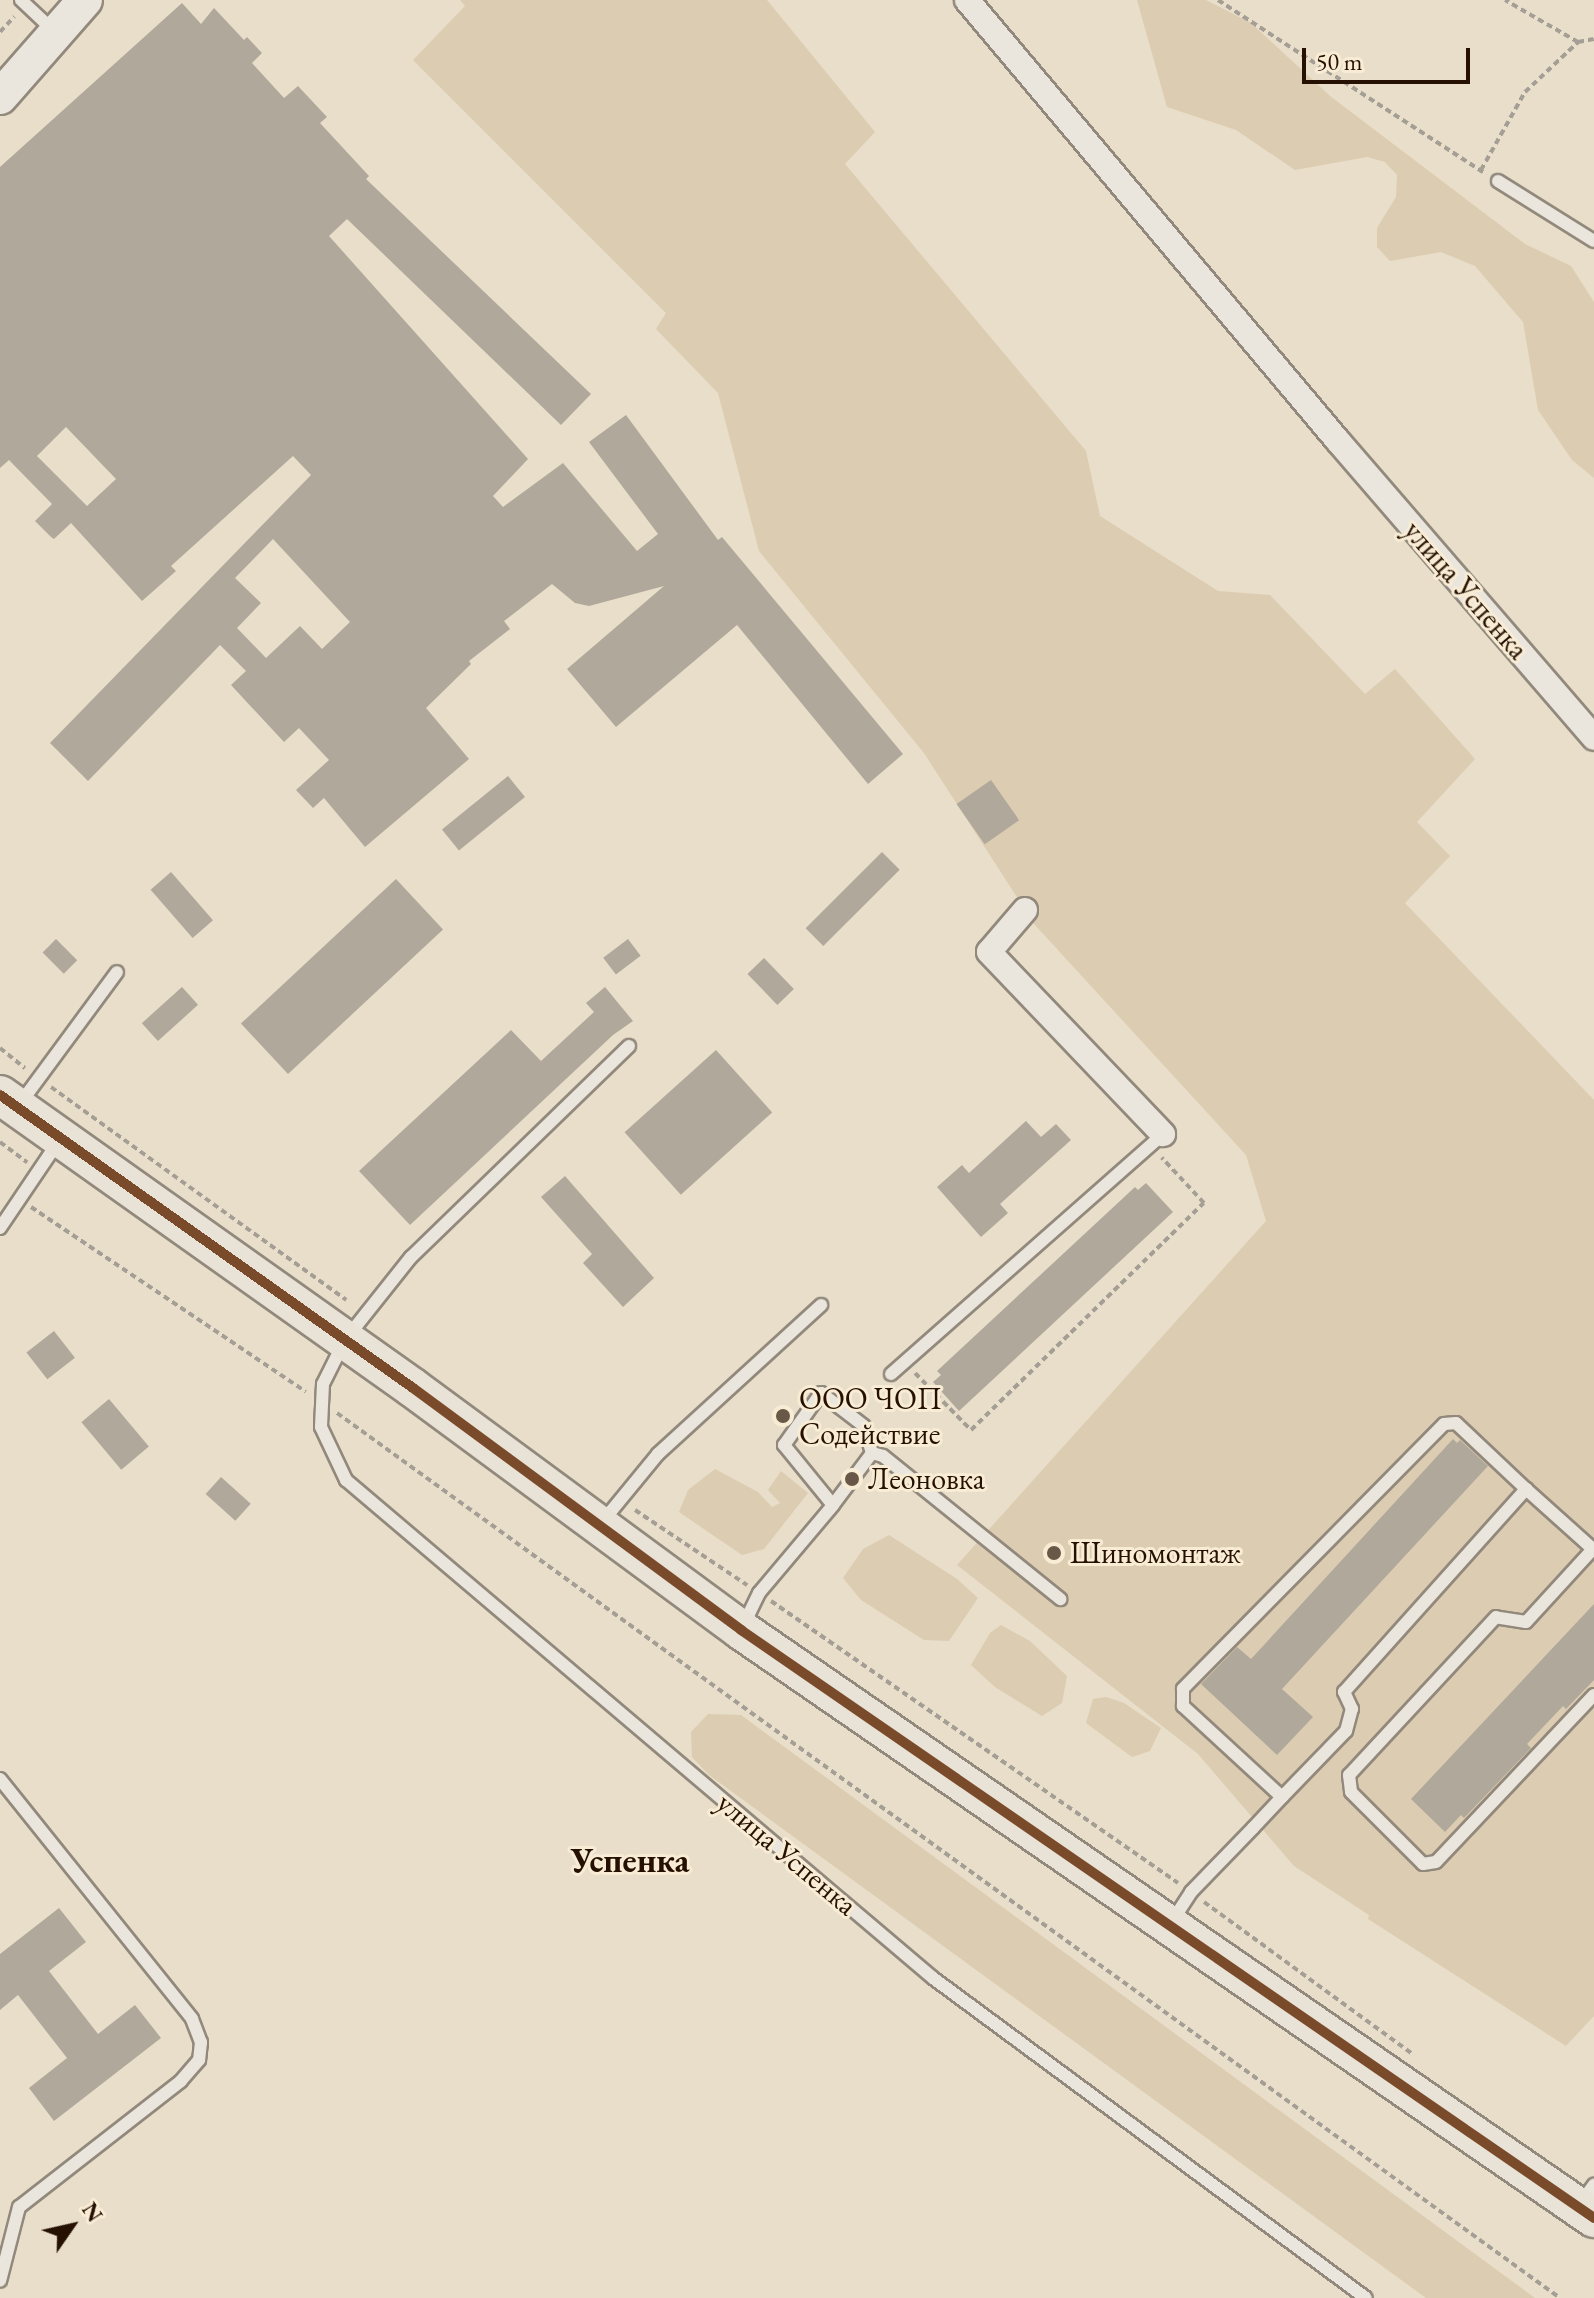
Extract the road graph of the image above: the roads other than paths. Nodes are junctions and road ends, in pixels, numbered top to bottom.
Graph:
1 (21, 0) edge
2 (85, 0) edge
3 (967, 0) edge
4 (56, 33) junction
5 (0, 97) edge
6 (1498, 181) road end
7 (1594, 241) edge
8 (1594, 738) edge
9 (1025, 910) dead end
10 (117, 972) dead end
11 (629, 1046) dead end
12 (8, 1101) edge
13 (1163, 1134) joint
14 (59, 1139) junction
15 (0, 1228) edge
16 (821, 1305) dead end
17 (345, 1340) junction
18 (891, 1374) dead end
19 (872, 1453) junction
20 (1526, 1489) junction
21 (833, 1505) junction
22 (598, 1527) junction
23 (1593, 1550) edge
24 (1060, 1599) dead end
25 (741, 1630) junction
26 (1594, 1695) edge
27 (0, 1779) edge
28 (1282, 1797) junction
29 (1169, 1926) junction
30 (1589, 2203) edge
31 (0, 2281) edge
32 (1366, 2298) edge

1 - 4 lane
2 - 4 main road
3 - 8 street, улица Успенка
4 - 5 main road
6 - 7 lane
9 - 13 street
10 - 12 lane
11 - 17 lane, улица Успенка
12 - 14 main road
13 - 18 lane
14 - 15 lane
14 - 17 main road
16 - 22 lane
17 - 22 main road
17 - 32 lane, улица Успенка
19 - 21 lane
19 - 21 lane
19 - 24 lane
20 - 23 lane
20 - 28 lane
20 - 28 lane
21 - 25 lane
22 - 25 main road
23 - 26 lane
25 - 29 main road
27 - 31 lane
28 - 29 lane
29 - 30 main road

